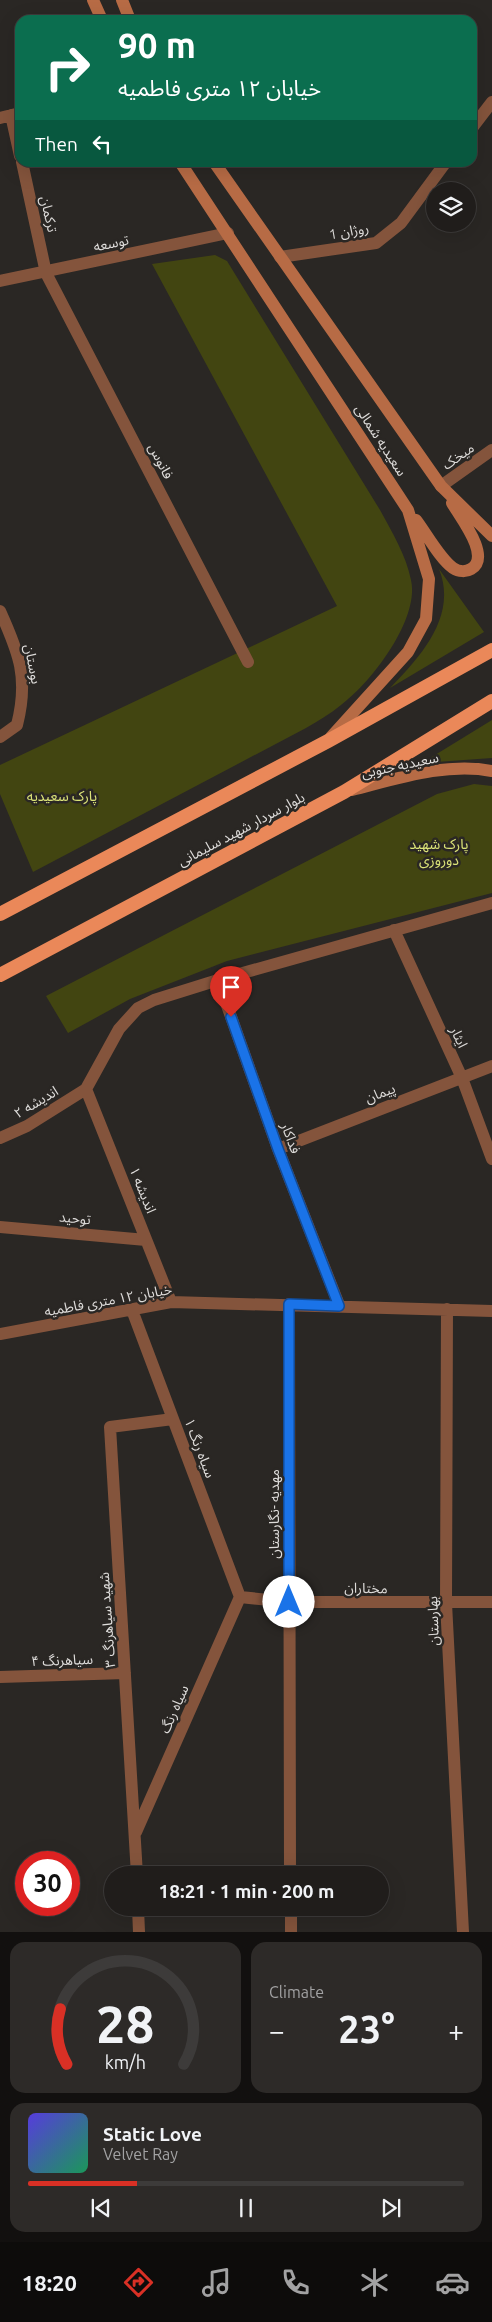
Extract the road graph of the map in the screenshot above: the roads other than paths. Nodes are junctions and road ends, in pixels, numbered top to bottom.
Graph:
1 (93, 0) edge
2 (122, 0) edge
3 (100, 15) edge
4 (128, 15) edge
5 (492, 102) edge
6 (10, 115) edge
7 (477, 122) edge
8 (15, 136) edge
9 (23, 167) edge
10 (183, 167) edge
11 (217, 167) edge
12 (442, 167) edge
13 (228, 233) junction
14 (280, 257) junction
15 (46, 273) junction
16 (0, 281) edge
17 (492, 450) edge
18 (441, 486) junction
19 (408, 510) junction
20 (492, 536) edge
21 (0, 611) edge
22 (492, 650) edge
23 (248, 662) dead end
24 (492, 701) edge
25 (0, 737) edge
26 (328, 741) junction
27 (492, 771) edge
28 (344, 792) junction
29 (492, 903) edge
30 (0, 914) edge
31 (394, 930) junction
32 (0, 975) edge
33 (218, 980) junction
34 (492, 1066) edge
35 (462, 1078) junction
36 (86, 1089) junction
37 (0, 1138) edge
38 (278, 1149) junction
39 (492, 1159) edge
40 (0, 1227) edge
41 (146, 1240) junction
42 (172, 1302) junction
43 (289, 1304) junction
44 (339, 1306) junction
45 (448, 1309) junction
46 (132, 1310) junction
47 (492, 1311) edge
48 (0, 1334) edge
49 (173, 1419) junction
50 (240, 1597) junction
51 (289, 1602) junction
52 (492, 1602) edge
53 (446, 1603) junction
54 (125, 1673) junction
55 (0, 1677) edge
56 (135, 1834) junction
57 (136, 1866) edge
58 (290, 1866) edge
59 (138, 1916) edge
60 (291, 1916) edge
61 (138, 1932) edge
62 (291, 1932) edge
63 (463, 1932) edge

1 - 3 main road
2 - 4 main road
5 - 7 street
6 - 8 street
9 - 15 street, ترکمان
10 - 13 main road, سعیدیه شمالی
11 - 14 main road, سعیدیه شمالی
12 - 14 street, روژان 1
13 - 15 street, توسعه
13 - 19 main road, سعیدیه شمالی
14 - 18 main road, سعیدیه شمالی
15 - 16 street, توسعه
15 - 23 street, فانوس
17 - 18 street, میخک
18 - 19 main road
18 - 20 main road, سعیدیه شمالی
19 - 26 main road, سعیدیه شمالی
21 - 25 street, بوستان
22 - 26 highway
24 - 28 highway, بلوار سردار شهید سلیمانی
26 - 30 highway
27 - 28 main road, سعیدیه جنوبی
28 - 32 highway, بلوار سردار شهید سلیمانی
29 - 31 street
31 - 33 street
31 - 35 street, ایثار
33 - 36 street
33 - 38 street, فداکار
34 - 35 street, پیمان
35 - 38 street, پیمان
35 - 39 street, ایثار
36 - 37 street, اندیشه ۲
36 - 41 street, اندیشه ۱
38 - 44 street, فداکار
40 - 41 street, توحید
41 - 42 street, اندیشه ۱
42 - 43 street, خیابان ۱۲ متری فاطمیه
42 - 46 street, خیابان ۱۲ متری فاطمیه
43 - 44 street, خیابان ۱۲ متری فاطمیه
43 - 51 street, مهدیه -نگارستان
44 - 45 street, خیابان ۱۲ متری فاطمیه
45 - 47 street, خیابان ۱۲ متری فاطمیه
45 - 53 street, بهارستان
46 - 48 street, خیابان ۱۲ متری فاطمیه
46 - 49 street, سیاه رنگ ۱
49 - 50 street, سیاه رنگ ۱
49 - 54 street, شهید سیاهرنگ ۳
50 - 51 street, مختاران
50 - 56 street, سیاه رنگ
51 - 53 street, مختاران
51 - 58 street, مهدیه -نگارستان
52 - 53 street, مختاران
53 - 63 street, بهارستان
54 - 55 street, سیاهرنگ ۴
54 - 56 street, شهید سیاهرنگ ۳
56 - 57 street, شهید سیاهرنگ ۳
59 - 61 street
60 - 62 street

